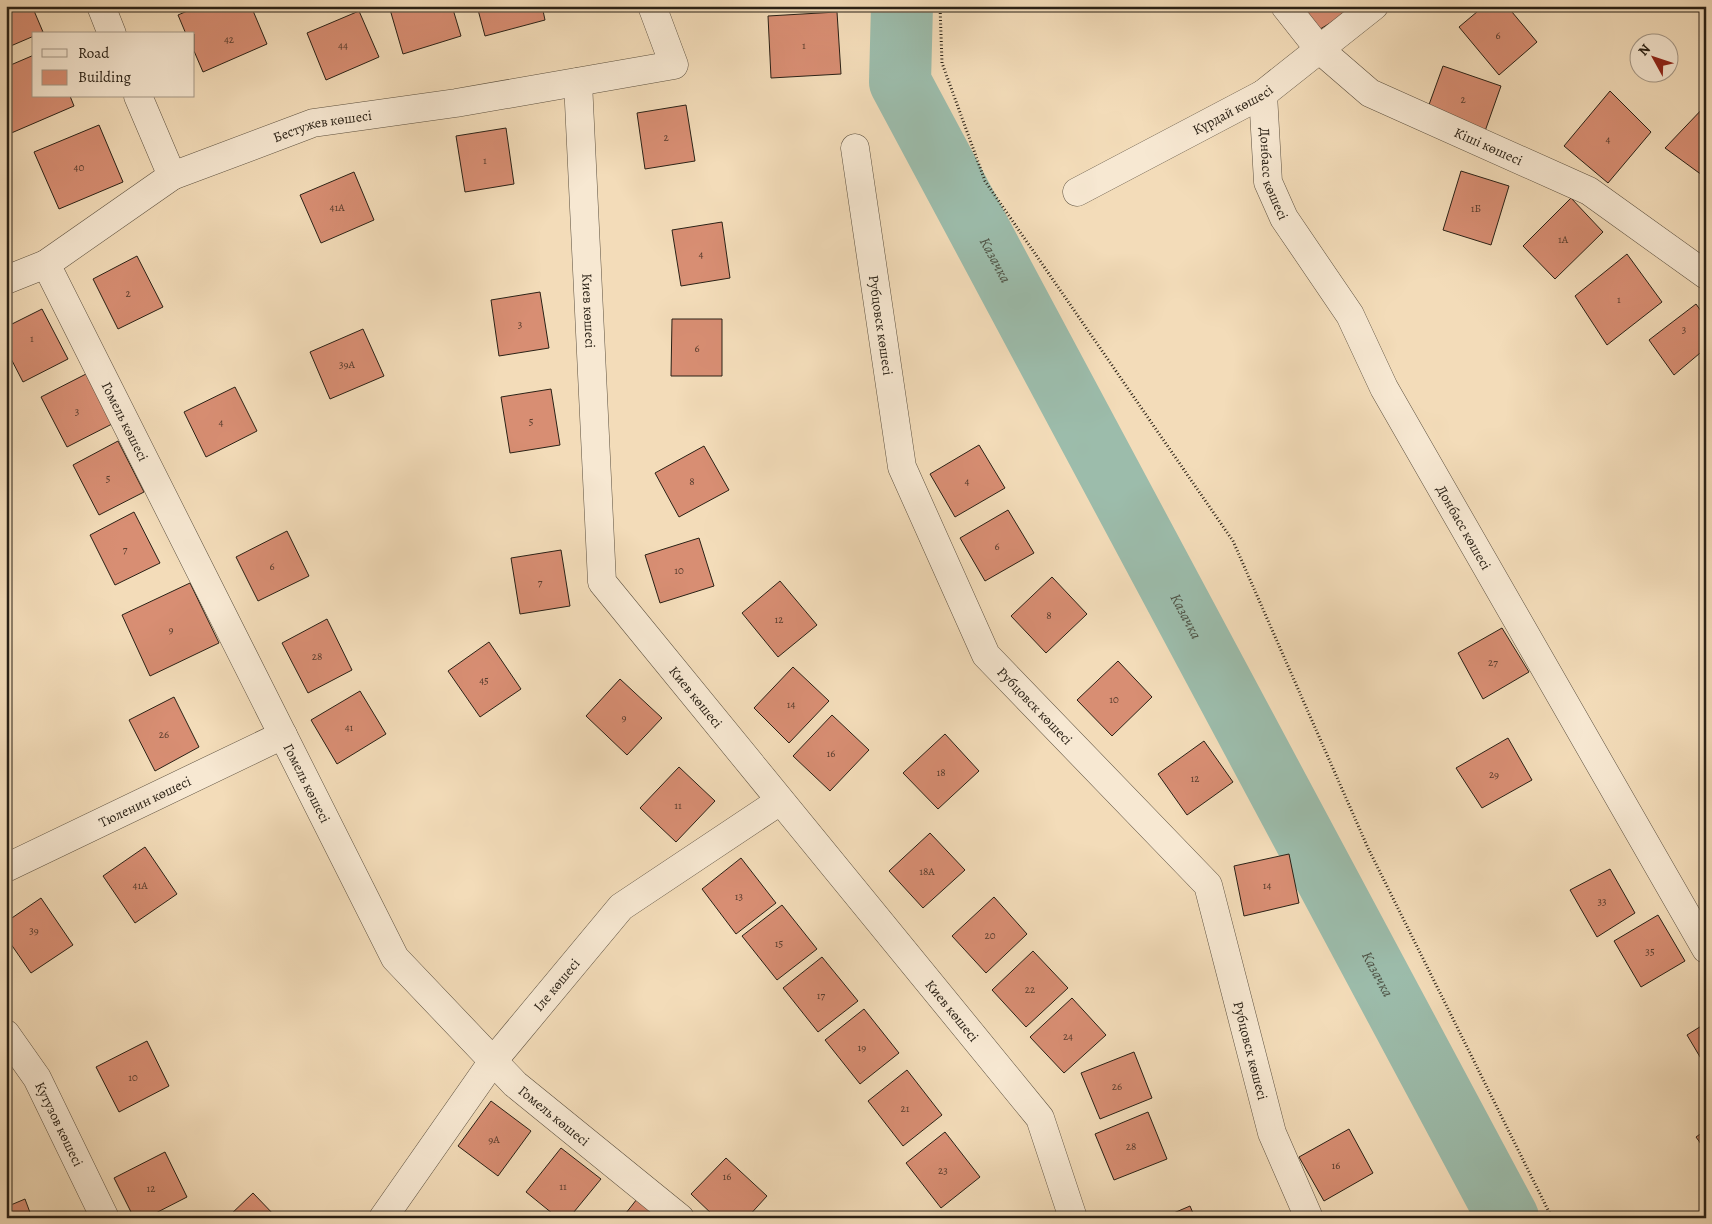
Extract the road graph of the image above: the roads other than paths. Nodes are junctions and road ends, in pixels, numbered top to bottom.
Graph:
1 (101, 6) edge
2 (652, 6) edge
3 (1285, 6) edge
4 (1374, 6) edge
5 (111, 32) edge
6 (1319, 49) junction
7 (578, 82) junction
8 (1264, 94) junction
9 (139, 98) edge
10 (855, 148) dead end
11 (172, 176) junction
12 (1077, 192) dead end
13 (46, 264) junction
14 (1706, 275) edge
15 (6, 280) edge
16 (283, 735) junction
17 (780, 801) junction
18 (6, 868) edge
19 (1706, 949) edge
20 (6, 1034) edge
21 (493, 1062) junction
22 (105, 1218) edge
23 (383, 1218) edge
24 (680, 1218) edge
25 (1073, 1218) edge
26 (1309, 1218) edge

1 - 5 street
2 - 7 street, Бестужев көшесі
3 - 6 street, Кіші көшесі
4 - 6 street, Күрдай көшесі
6 - 8 street, Күрдай көшесі
6 - 14 street, Кіші көшесі
7 - 11 street, Бестужев көшесі
7 - 17 street, Киев көшесі
8 - 12 street, Күрдай көшесі
8 - 19 street, Донбасс көшесі
9 - 11 street
10 - 26 street, Рубцовск көшесі
11 - 13 street, Бестужев көшесі
13 - 15 street, Бестужев көшесі
13 - 16 street, Гомель көшесі
16 - 18 street, Тюленин көшесі
16 - 21 street, Гомель көшесі
17 - 21 street, Іле көшесі
17 - 25 street, Киев көшесі
20 - 22 street, Кутузов көшесі
21 - 23 street, Іле көшесі
21 - 24 street, Гомель көшесі

